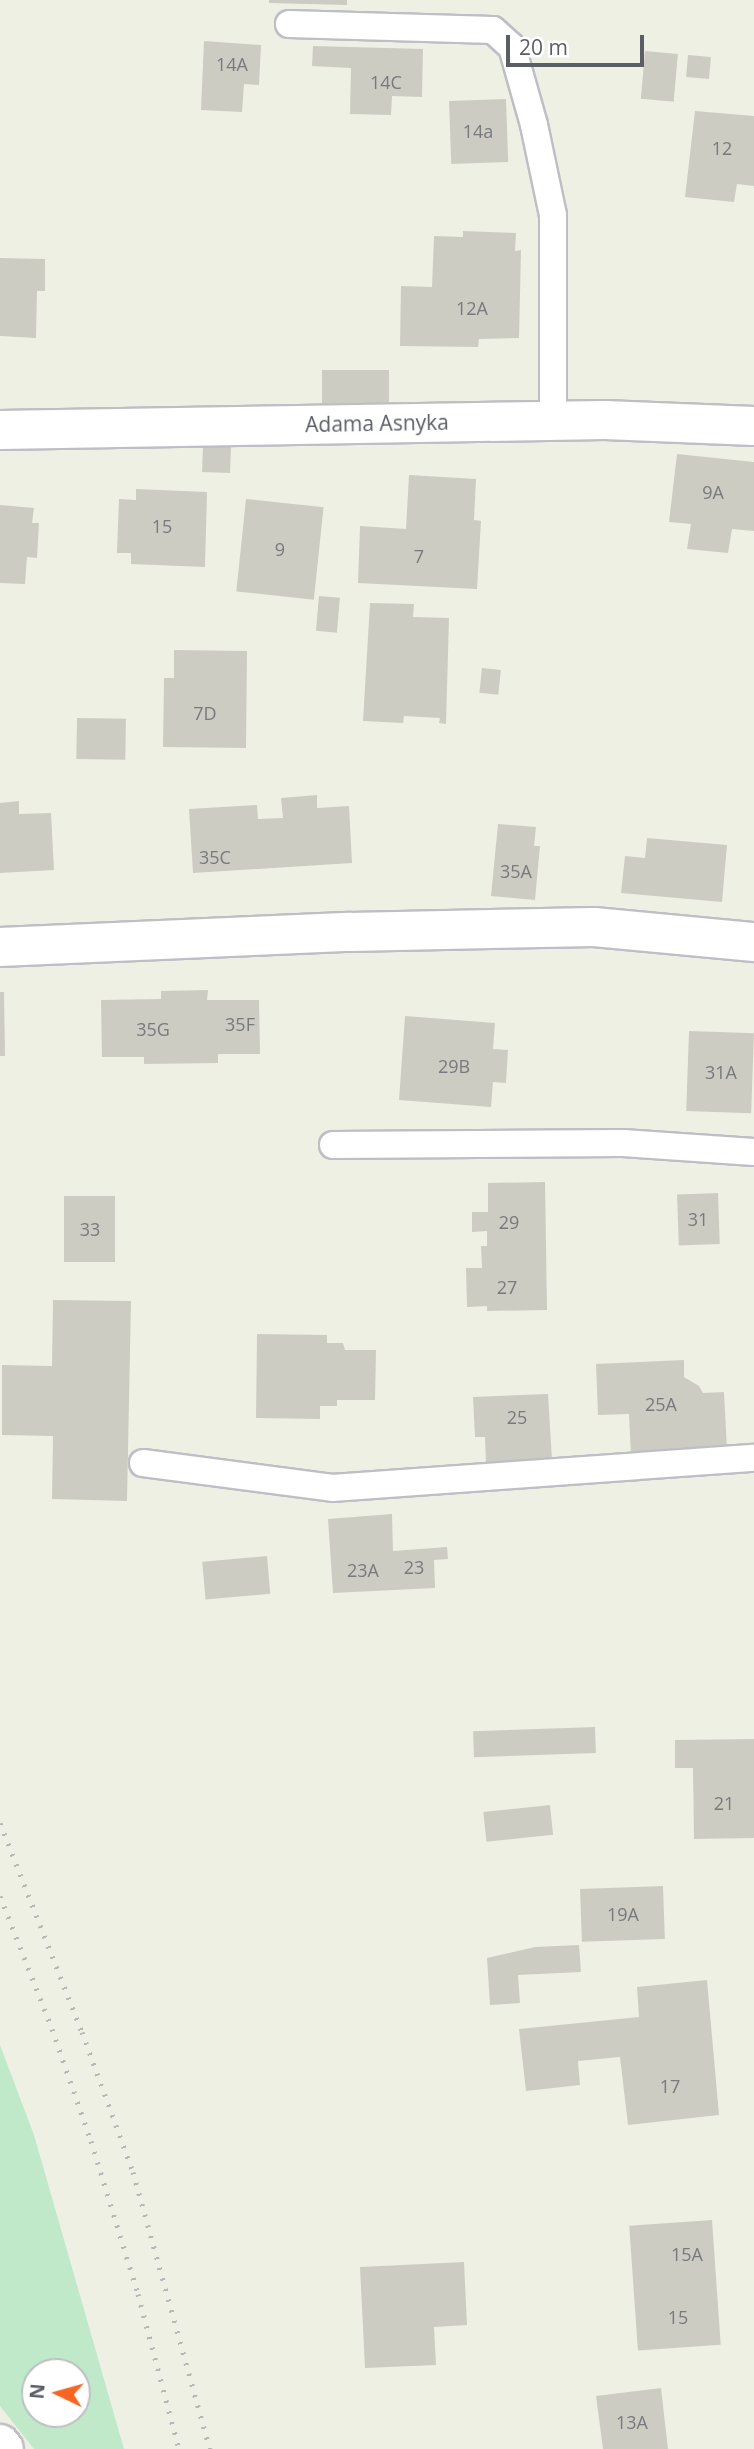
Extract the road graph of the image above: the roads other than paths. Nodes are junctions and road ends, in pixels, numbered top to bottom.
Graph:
1 (289, 24) dead end
2 (553, 421) junction
3 (754, 426) edge
4 (0, 430) edge
5 (754, 942) edge
6 (0, 947) edge
7 (333, 1145) dead end
8 (754, 1152) edge
9 (754, 1458) edge
10 (143, 1463) dead end
11 (0, 2444) edge
12 (4, 2449) edge

1 - 2 lane
2 - 3 street, Adama Asnyka
2 - 4 street, Adama Asnyka
5 - 6 street
7 - 8 lane
9 - 10 lane
11 - 12 street

